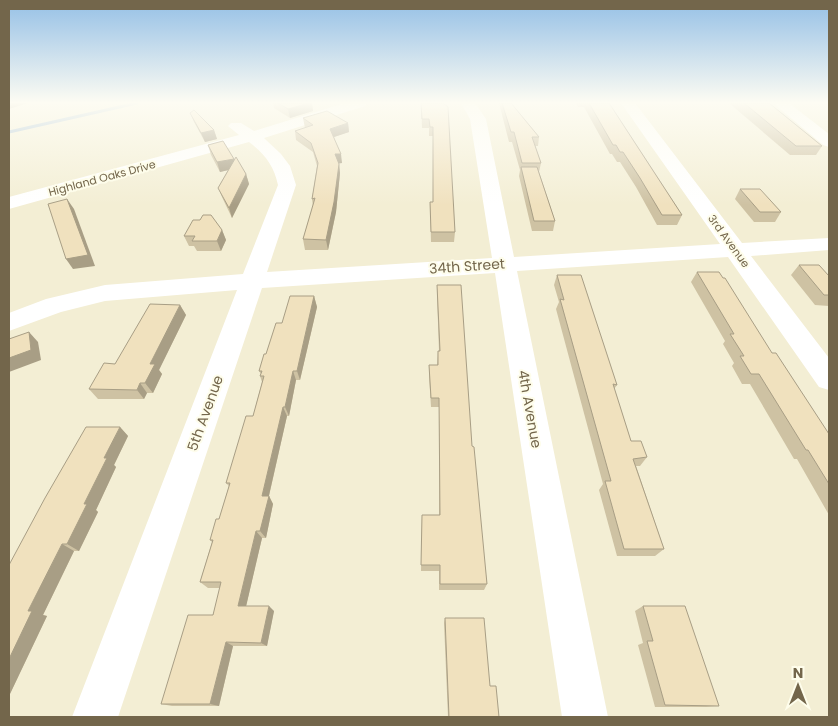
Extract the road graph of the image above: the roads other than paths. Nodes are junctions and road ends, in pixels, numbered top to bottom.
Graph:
1 (225, 137) edge
2 (251, 137) edge
3 (482, 137) edge
4 (653, 137) edge
5 (9, 203) edge
6 (829, 244) edge
7 (735, 249) junction
8 (504, 264) junction
9 (252, 281) junction
10 (9, 322) edge
11 (829, 379) edge
12 (95, 717) edge
13 (585, 717) edge

1 - 5 street, Highland Oaks Drive
2 - 9 street, 5th Avenue
3 - 8 street, 4th Avenue
4 - 7 street, 3rd Avenue
6 - 7 street, 34th Street
7 - 8 street, 34th Street
7 - 11 street, 3rd Avenue
8 - 9 street, 34th Street
8 - 13 street, 4th Avenue
9 - 10 street, 34th Street
9 - 12 street, 5th Avenue

